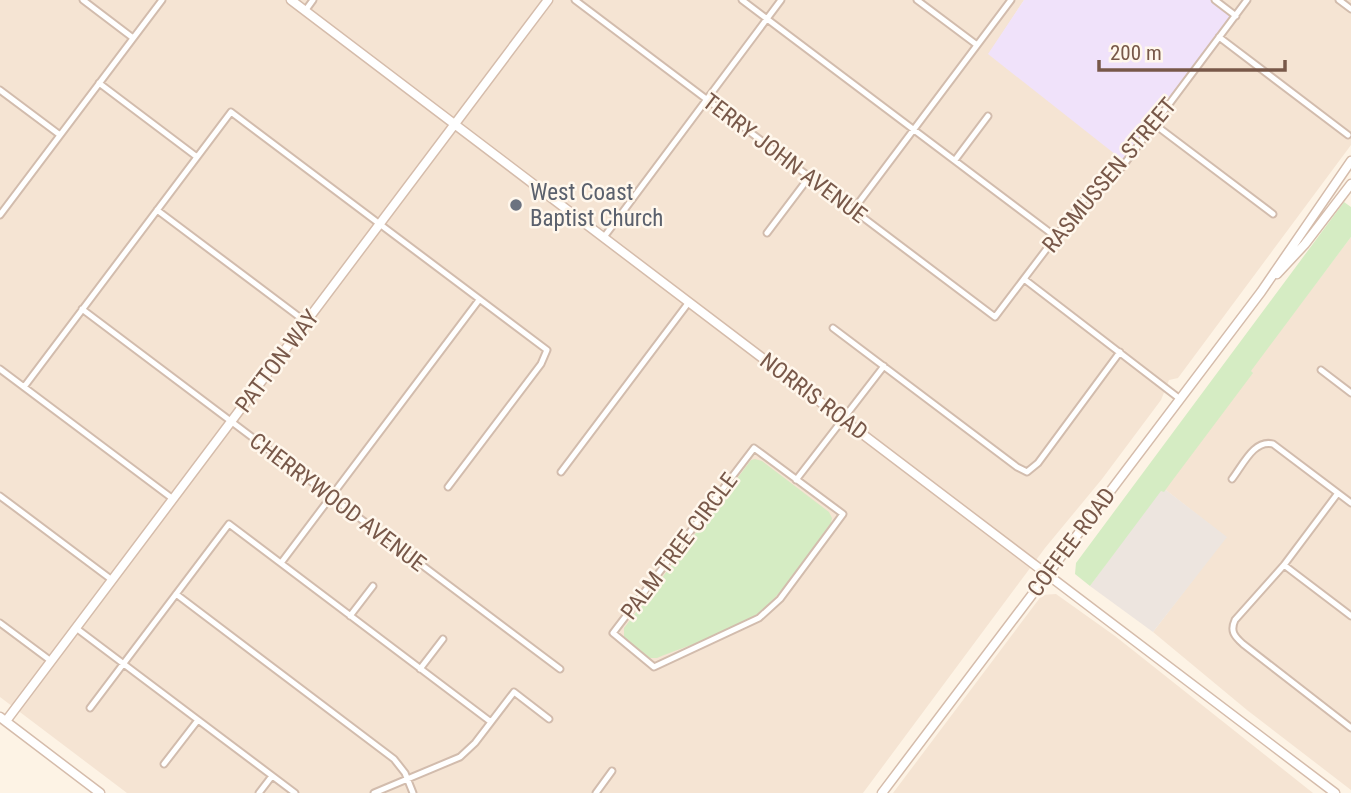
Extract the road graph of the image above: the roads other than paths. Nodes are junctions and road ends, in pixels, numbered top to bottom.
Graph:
1 (83, 0) edge
2 (162, 0) edge
3 (292, 0) edge
4 (313, 0) edge
5 (548, 0) edge
6 (575, 0) edge
7 (742, 0) edge
8 (781, 0) edge
9 (917, 0) edge
10 (1011, 0) edge
11 (1214, 0) edge
12 (1247, 0) edge
13 (1339, 0) edge
14 (1351, 9) edge
15 (305, 10) junction
16 (1236, 16) junction
17 (767, 19) junction
18 (1219, 37) junction
19 (133, 38) junction
20 (977, 46) junction
21 (99, 83) junction
22 (0, 90) edge
23 (707, 99) junction
24 (988, 116) dead end
25 (455, 124) junction
26 (1154, 124) junction
27 (914, 129) junction
28 (60, 135) junction
29 (1348, 135) dead end
30 (197, 157) junction
31 (955, 160) junction
32 (1351, 161) edge
33 (810, 176) junction
34 (1351, 184) edge
35 (853, 209) junction
36 (157, 210) junction
37 (1273, 214) dead end
38 (0, 215) edge
39 (379, 224) junction
40 (767, 233) dead end
41 (604, 237) junction
42 (1056, 237) junction
43 (1024, 279) junction
44 (1261, 292) junction
45 (479, 300) junction
46 (689, 302) junction
47 (82, 309) junction
48 (995, 317) joint
49 (306, 322) junction
50 (833, 327) dead end
51 (1119, 352) junction
52 (884, 366) junction
53 (0, 369) edge
54 (1321, 370) dead end
55 (24, 387) junction
56 (1351, 393) edge
57 (1181, 399) junction
58 (844, 419) junction
59 (231, 422) junction
60 (561, 472) dead end
61 (1232, 479) dead end
62 (796, 480) junction
63 (448, 487) dead end
64 (1338, 493) junction
65 (0, 496) edge
66 (331, 497) junction
67 (173, 499) junction
68 (1351, 503) edge
69 (281, 563) junction
70 (1284, 565) junction
71 (1048, 573) junction
72 (112, 580) junction
73 (373, 586) dead end
74 (176, 594) junction
75 (350, 616) junction
76 (1351, 616) edge
77 (0, 623) edge
78 (76, 628) junction
79 (443, 639) dead end
80 (51, 661) junction
81 (123, 664) junction
82 (420, 669) junction
83 (559, 669) dead end
84 (90, 708) dead end
85 (3, 719) edge
86 (549, 719) dead end
87 (198, 720) junction
88 (491, 722) junction
89 (1351, 728) edge
90 (164, 764) dead end
91 (612, 771) dead end
92 (272, 776) junction
93 (408, 780) junction
94 (100, 793) edge
95 (259, 793) edge
96 (295, 793) edge
97 (374, 793) edge
98 (414, 793) edge
99 (596, 793) edge
100 (882, 793) edge
101 (1335, 793) edge

1 - 19 street
2 - 19 street
3 - 15 street, NORRIS ROAD
4 - 15 street
5 - 25 street, PATTON WAY
6 - 23 street, TERRY JOHN AVENUE
7 - 17 street
8 - 17 street
9 - 20 street
10 - 20 street
11 - 16 street
12 - 16 street, RASMUSSEN STREET
13 - 14 street
15 - 25 street, NORRIS ROAD
16 - 18 street, RASMUSSEN STREET
17 - 23 street
17 - 27 street
18 - 26 street, RASMUSSEN STREET
18 - 29 street
19 - 21 street
20 - 27 street
21 - 28 street
21 - 30 street
22 - 28 street
23 - 33 street, TERRY JOHN AVENUE
23 - 41 street
24 - 31 street
25 - 39 street, PATTON WAY
25 - 41 street, NORRIS ROAD
26 - 37 street
26 - 42 street, RASMUSSEN STREET
27 - 31 street
27 - 35 street
28 - 38 street
30 - 36 street
30 - 39 street
31 - 42 street
32 - 44 street, COFFEE ROAD
33 - 35 street, TERRY JOHN AVENUE
33 - 40 street
34 - 44 street, COFFEE ROAD
35 - 48 street, TERRY JOHN AVENUE
36 - 47 street
36 - 49 street
39 - 45 street
39 - 49 street, PATTON WAY
41 - 46 street, NORRIS ROAD
42 - 43 street, RASMUSSEN STREET
43 - 48 street, RASMUSSEN STREET
43 - 51 street
44 - 57 street, COFFEE ROAD
45 - 63 street
45 - 66 street
46 - 58 street, NORRIS ROAD
46 - 60 street
47 - 55 street
47 - 59 street, CHERRYWOOD AVENUE
49 - 59 street, PATTON WAY
50 - 52 street
51 - 52 street
51 - 57 street
52 - 58 street
53 - 55 street
54 - 56 street
55 - 67 street
57 - 71 street, COFFEE ROAD
58 - 62 street
58 - 71 street, NORRIS ROAD
59 - 66 street, CHERRYWOOD AVENUE
59 - 67 street, PATTON WAY
61 - 64 street
62 - 62 street, PALM TREE CIRCLE
64 - 68 street
64 - 70 street
65 - 72 street
66 - 69 street
66 - 83 street, CHERRYWOOD AVENUE
67 - 72 street, PATTON WAY
69 - 74 street
69 - 75 street
70 - 76 street
70 - 89 street
71 - 100 street, COFFEE ROAD
71 - 101 street, NORRIS ROAD
72 - 78 street, PATTON WAY
73 - 75 street
74 - 81 street
74 - 93 street
75 - 82 street
77 - 80 street
78 - 80 street, PATTON WAY
78 - 81 street
79 - 82 street
80 - 85 street, PATTON WAY
81 - 84 street
81 - 87 street
82 - 88 street
85 - 94 street
86 - 88 street
87 - 90 street
87 - 92 street
88 - 93 street
91 - 99 street
92 - 95 street
92 - 96 street
93 - 97 street
93 - 98 street

